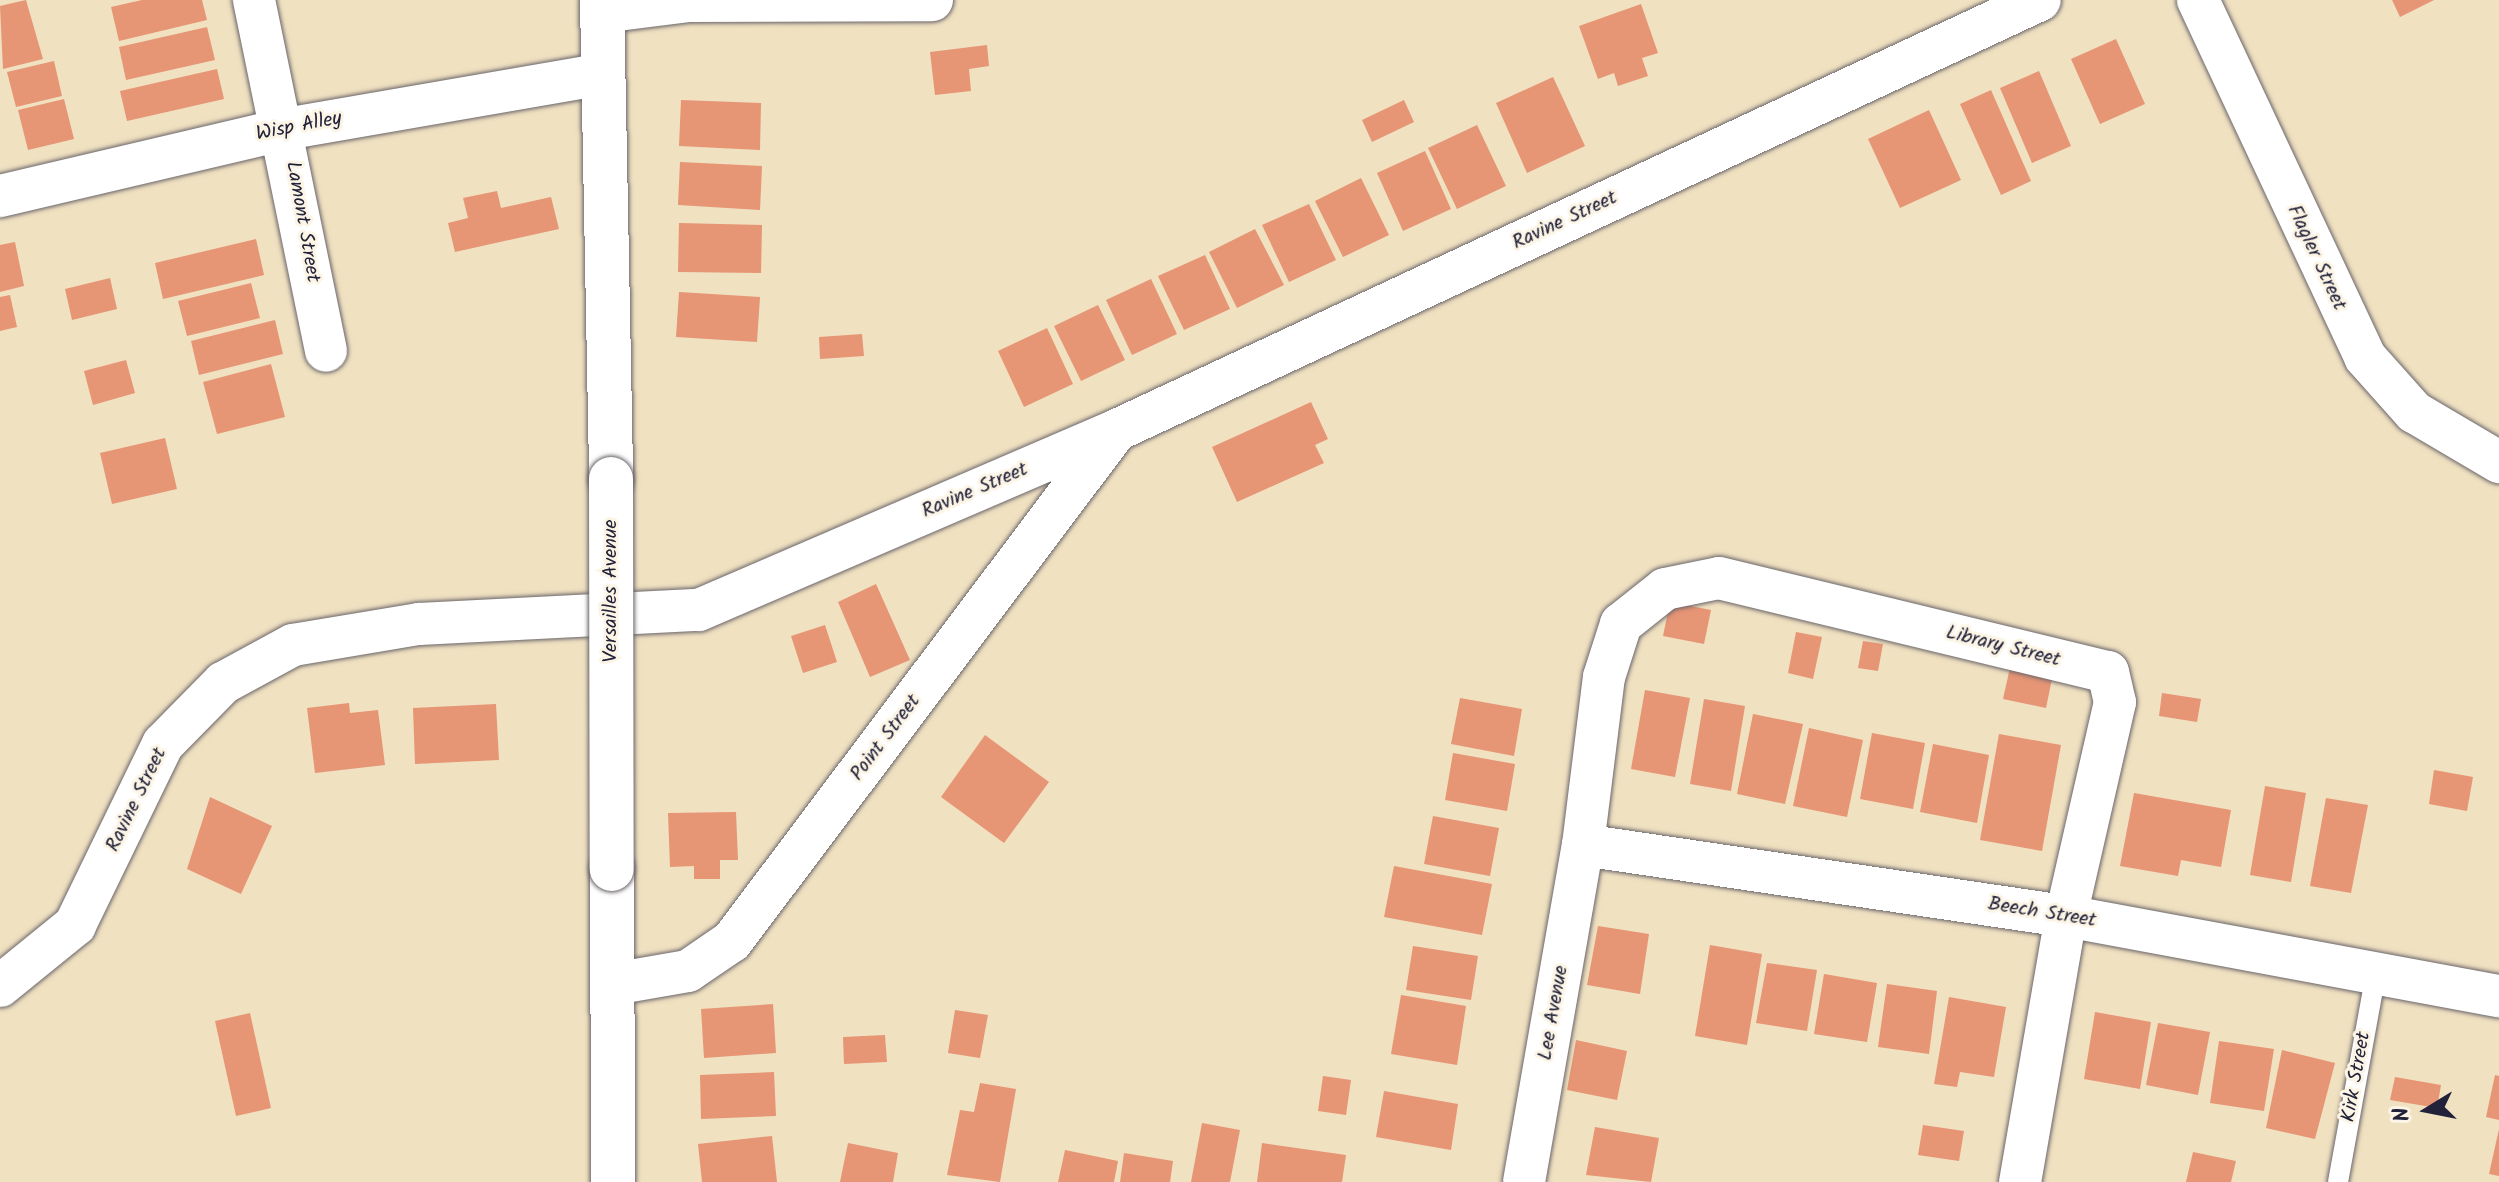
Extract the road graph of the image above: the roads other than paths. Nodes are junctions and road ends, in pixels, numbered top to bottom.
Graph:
1 (254, 0) edge
2 (2040, 0) edge
3 (2198, 0) edge
4 (916, 1) edge
5 (602, 6) edge
6 (602, 74) junction
7 (285, 129) junction
8 (0, 196) edge
9 (326, 351) dead end
10 (1117, 430) junction
11 (2499, 462) edge
12 (1583, 845) junction
13 (2066, 916) junction
14 (2376, 972) junction
15 (613, 984) junction
16 (0, 986) edge
17 (2499, 996) edge
18 (613, 1182) edge
19 (1524, 1182) edge
20 (2020, 1182) edge
21 (2338, 1182) edge

1 - 7 street, Lamont Street
2 - 10 street, Ravine Street
3 - 11 street, Flagler Street
4 - 5 street
5 - 6 street, Versailles Avenue
6 - 7 street, Wisp Alley
6 - 15 street, Versailles Avenue, bridge
7 - 8 street, Wisp Alley
7 - 9 street, Lamont Street
10 - 15 street, Point Street
10 - 16 street, Ravine Street
12 - 13 street, Beech Street
12 - 13 street, Library Street
12 - 19 street, Lee Avenue
13 - 14 street, Beech Street
13 - 20 street, Library Street
14 - 17 street, Beech Street
14 - 21 lane, Kirk Street
15 - 18 street, Versailles Avenue

